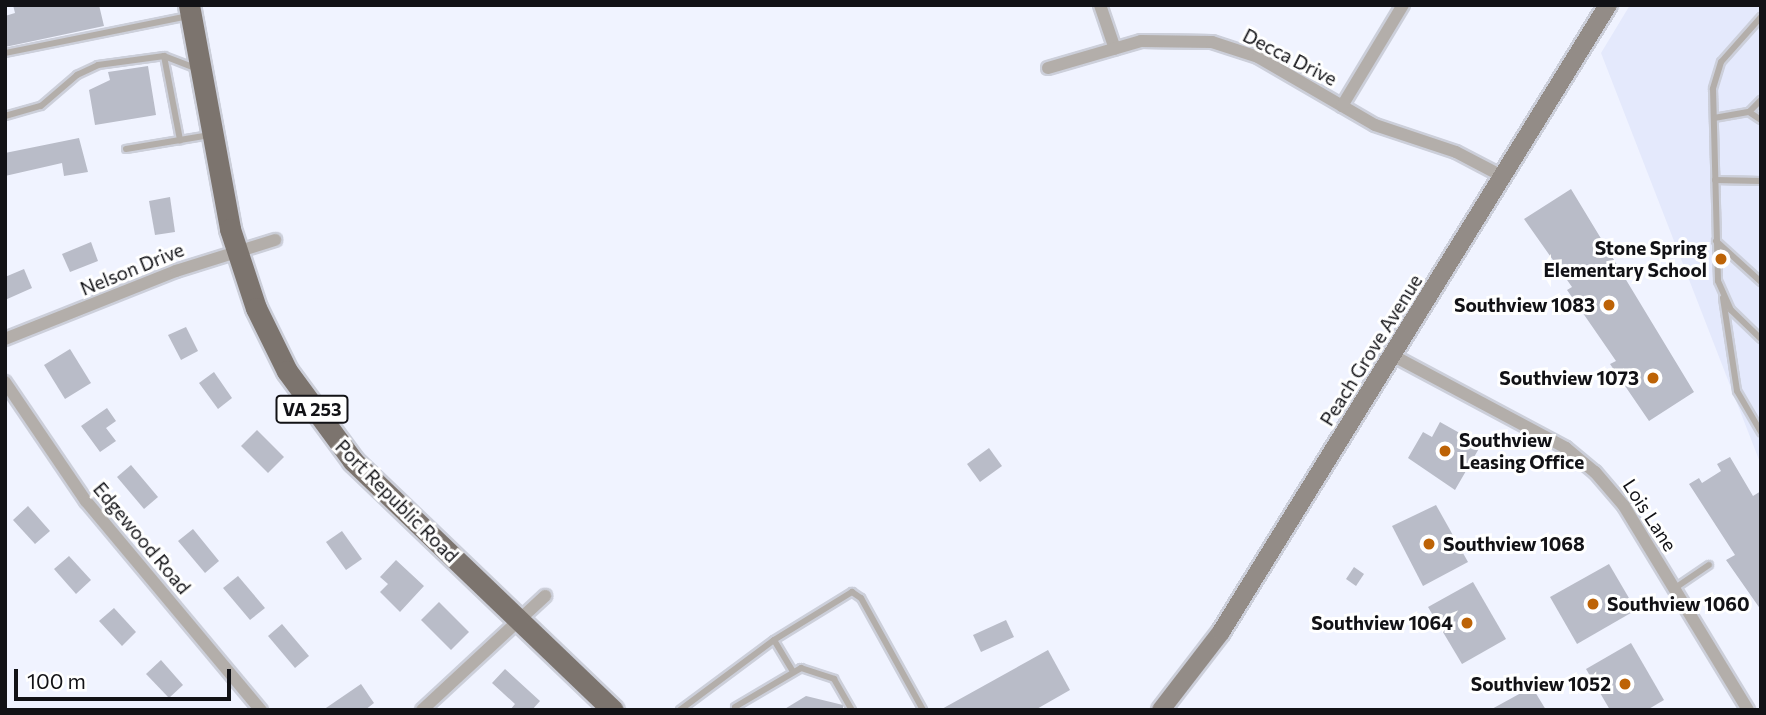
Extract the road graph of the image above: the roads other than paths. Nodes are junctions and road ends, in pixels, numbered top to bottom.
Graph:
1 (1100, 5) edge
2 (1403, 5) edge
3 (1608, 5) edge
4 (190, 10) edge
5 (1761, 17) edge
6 (1115, 49) junction
7 (5, 53) edge
8 (164, 56) junction
9 (1048, 68) dead end
10 (200, 70) junction
11 (1761, 100) edge
12 (1342, 106) junction
13 (1749, 113) junction
14 (5, 116) edge
15 (1714, 118) junction
16 (1761, 120) edge
17 (212, 134) junction
18 (180, 140) junction
19 (126, 149) dead end
20 (1502, 176) junction
21 (1715, 180) junction
22 (1761, 181) edge
23 (275, 240) dead end
24 (1716, 241) junction
25 (236, 250) junction
26 (1761, 282) edge
27 (1723, 297) junction
28 (5, 339) edge
29 (1761, 339) edge
30 (1392, 355) junction
31 (5, 382) edge
32 (1761, 432) edge
33 (1709, 565) dead end
34 (1675, 588) junction
35 (545, 596) dead end
36 (521, 622) junction
37 (774, 640) junction
38 (792, 670) junction
39 (735, 707) dead end
40 (261, 710) edge
41 (422, 710) edge
42 (612, 710) edge
43 (680, 710) edge
44 (852, 710) edge
45 (923, 710) edge
46 (1161, 710) edge
47 (1748, 710) edge

1 - 6 street
2 - 12 street
3 - 20 main road, Peach Grove Avenue
4 - 7 lane
4 - 10 main road, Port Republic Road / VA 253
5 - 15 lane
6 - 9 street, Decca Drive
6 - 12 street, Decca Drive
8 - 10 lane
8 - 14 lane
8 - 18 lane
10 - 17 main road, Port Republic Road / VA 253
11 - 13 lane
12 - 20 street, Decca Drive
13 - 15 lane
13 - 16 lane
15 - 21 lane
17 - 18 lane
17 - 25 main road, Port Republic Road / VA 253
18 - 19 lane
20 - 30 main road, Peach Grove Avenue
21 - 22 lane
21 - 24 lane
23 - 25 street, Nelson Drive
24 - 26 lane
24 - 27 lane
25 - 28 street, Nelson Drive
25 - 36 main road, Port Republic Road / VA 253
27 - 29 lane
27 - 32 lane
30 - 34 street, Lois Lane
30 - 46 main road, Peach Grove Avenue
31 - 40 street, Edgewood Road
33 - 34 lane
34 - 47 street, Lois Lane
35 - 36 street
36 - 41 street
36 - 42 main road, Port Republic Road / VA 253
37 - 38 lane
37 - 43 lane
37 - 45 lane
38 - 39 lane
38 - 44 lane

